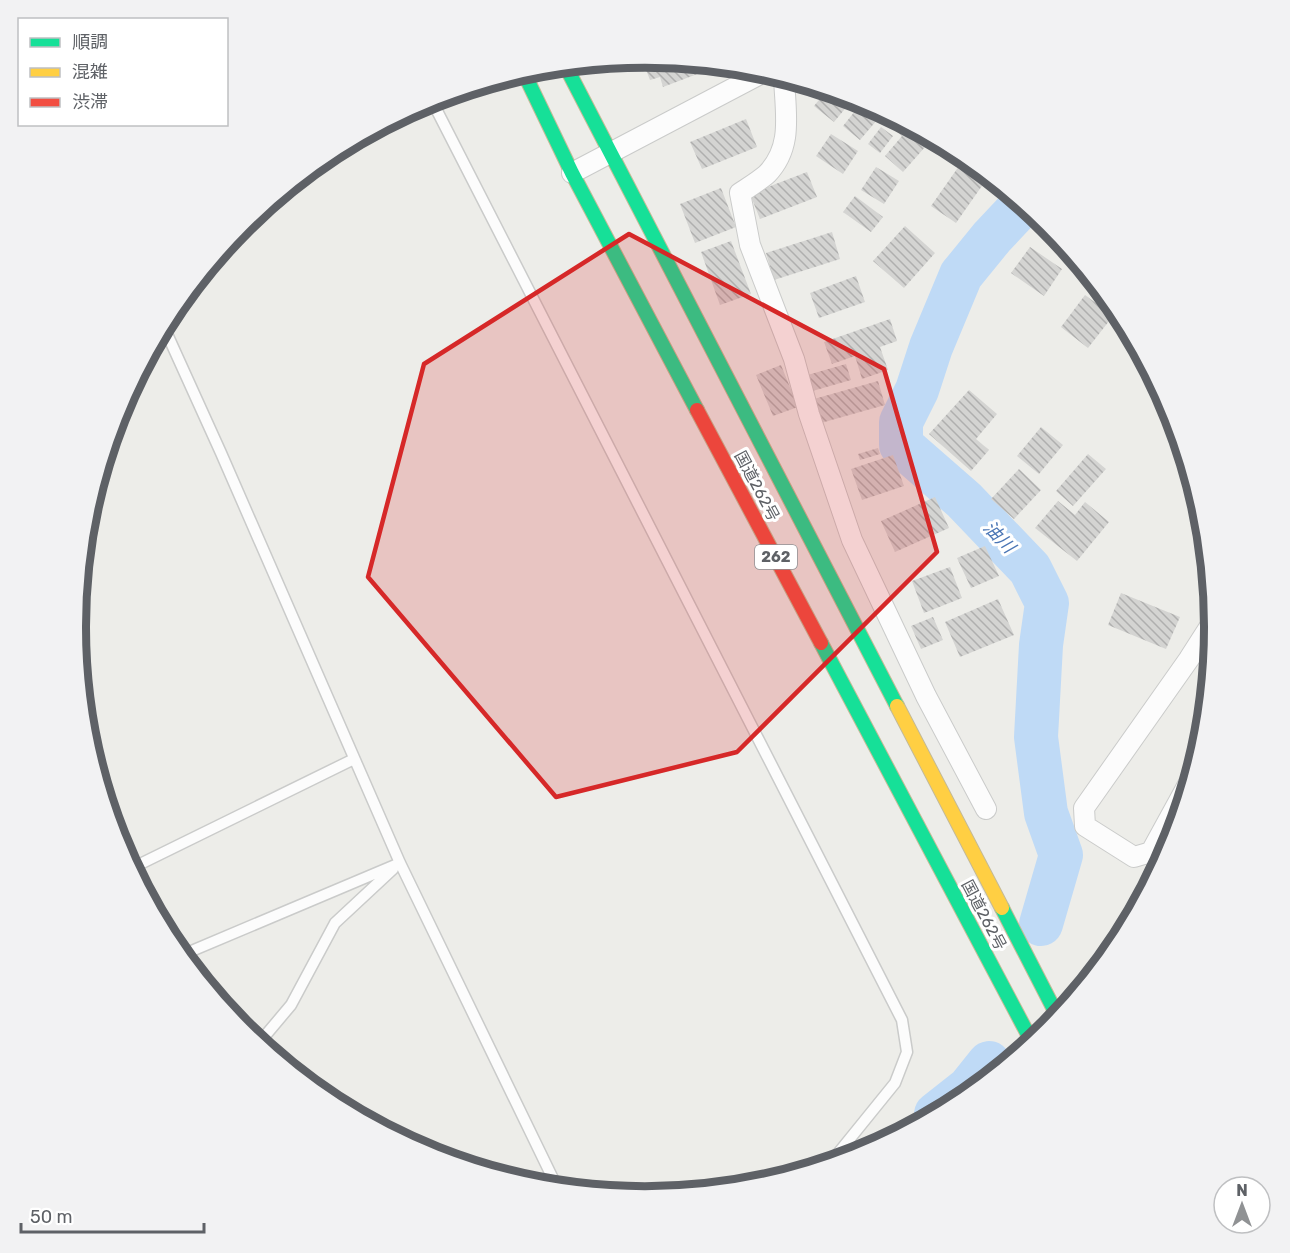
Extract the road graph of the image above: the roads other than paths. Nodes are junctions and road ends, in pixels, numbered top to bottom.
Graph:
1 (569, 73) edge
2 (753, 78) edge
3 (527, 80) edge
4 (785, 86) edge
5 (436, 108) edge
6 (611, 153) junction
7 (572, 173) junction
8 (168, 336) edge
9 (1204, 636) edge
10 (354, 759) junction
11 (986, 808) dead end
12 (1170, 816) edge
13 (400, 863) junction
14 (140, 864) edge
15 (191, 951) edge
16 (1053, 1008) edge
17 (1028, 1034) edge
18 (265, 1036) edge
19 (841, 1150) edge
20 (553, 1178) edge

1 - 6 highway, 国道262号 / 262
2 - 6 street
3 - 7 highway, 国道262号 / 262
4 - 11 street
5 - 19 lane
6 - 7 street
6 - 16 highway, 国道262号 / 262
7 - 17 highway, 国道262号 / 262
8 - 10 lane
9 - 12 street
10 - 13 lane
10 - 14 lane
13 - 15 lane
13 - 18 lane
13 - 20 lane

